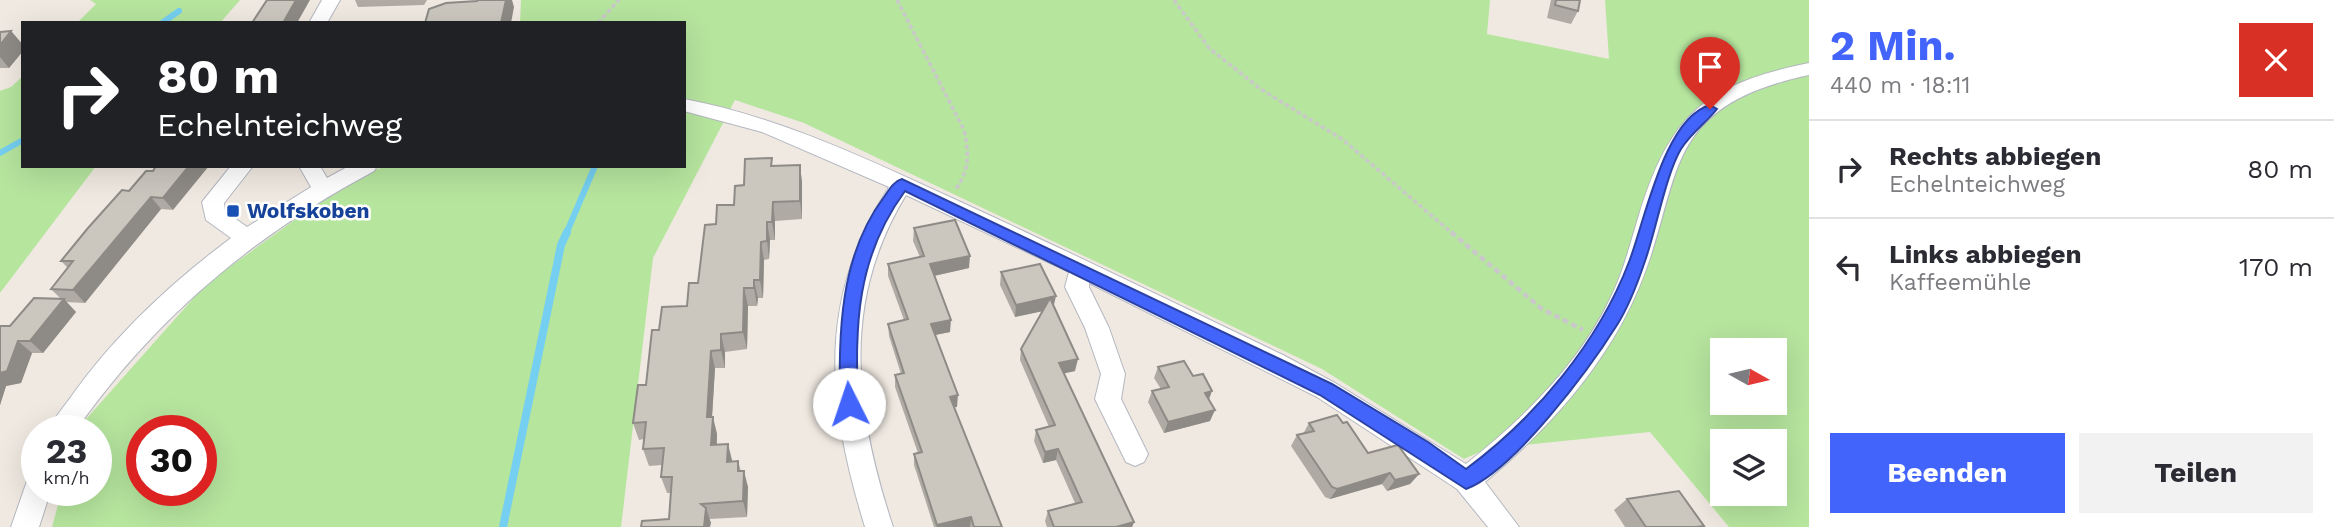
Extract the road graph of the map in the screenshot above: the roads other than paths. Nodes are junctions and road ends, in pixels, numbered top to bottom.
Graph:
1 (331, 0) edge
2 (319, 21) edge
3 (1809, 69) edge
4 (686, 105) edge
5 (241, 168) edge
6 (310, 168) edge
7 (363, 168) edge
8 (902, 184) junction
9 (322, 188) junction
10 (248, 239) junction
11 (1080, 268) junction
12 (72, 415) edge
13 (1135, 454) dead end
14 (1466, 480) junction
15 (32, 506) edge
16 (25, 527) edge
17 (879, 527) edge
18 (1504, 527) edge

1 - 2 street
3 - 14 street
4 - 8 street
5 - 10 street
6 - 9 street
7 - 9 street
8 - 11 street
8 - 17 street
9 - 10 street
10 - 12 street
11 - 13 street
11 - 14 street
14 - 18 street
15 - 16 street

